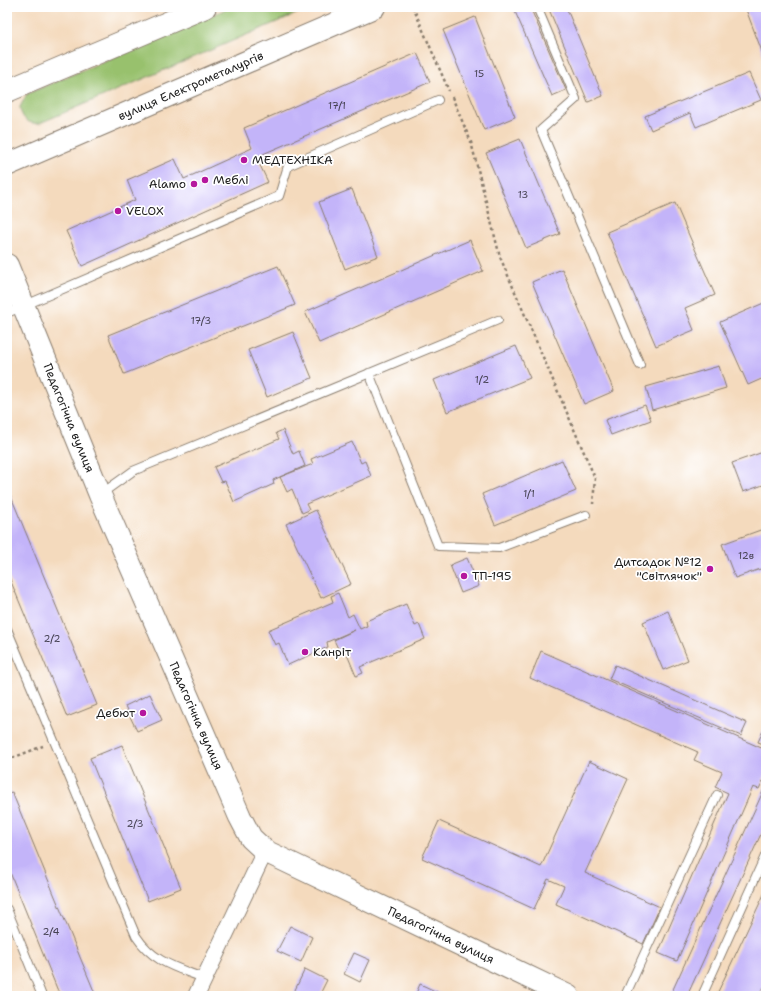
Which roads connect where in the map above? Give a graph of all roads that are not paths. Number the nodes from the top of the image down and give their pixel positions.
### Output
1 (205, 7) edge
2 (374, 7) edge
3 (537, 7) edge
4 (7, 91) edge
5 (438, 100) dead end
6 (7, 164) edge
7 (7, 265) edge
8 (15, 310) edge
9 (498, 320) dead end
10 (640, 365) dead end
11 (369, 373) junction
12 (100, 495) junction
13 (586, 515) road end
14 (7, 629) edge
15 (717, 795) dead end
16 (265, 851) junction
17 (766, 854) edge
18 (7, 909) edge
19 (203, 978) junction
20 (766, 992) edge
21 (42, 996) edge
22 (196, 996) edge
23 (568, 996) edge
24 (625, 996) edge
25 (702, 996) edge
26 (764, 996) edge

1 - 4 main road
2 - 6 main road, вулиця Електрометалургів
3 - 10 lane
5 - 8 lane
7 - 8 main road, Педагогічна вулиця
8 - 12 main road, Педагогічна вулиця
9 - 11 lane
11 - 12 lane
11 - 13 lane
12 - 16 main road, Педагогічна вулиця
14 - 19 lane
15 - 24 lane
16 - 19 street
16 - 23 main road, Педагогічна вулиця
17 - 25 lane
18 - 21 lane
19 - 22 street
20 - 26 lane

